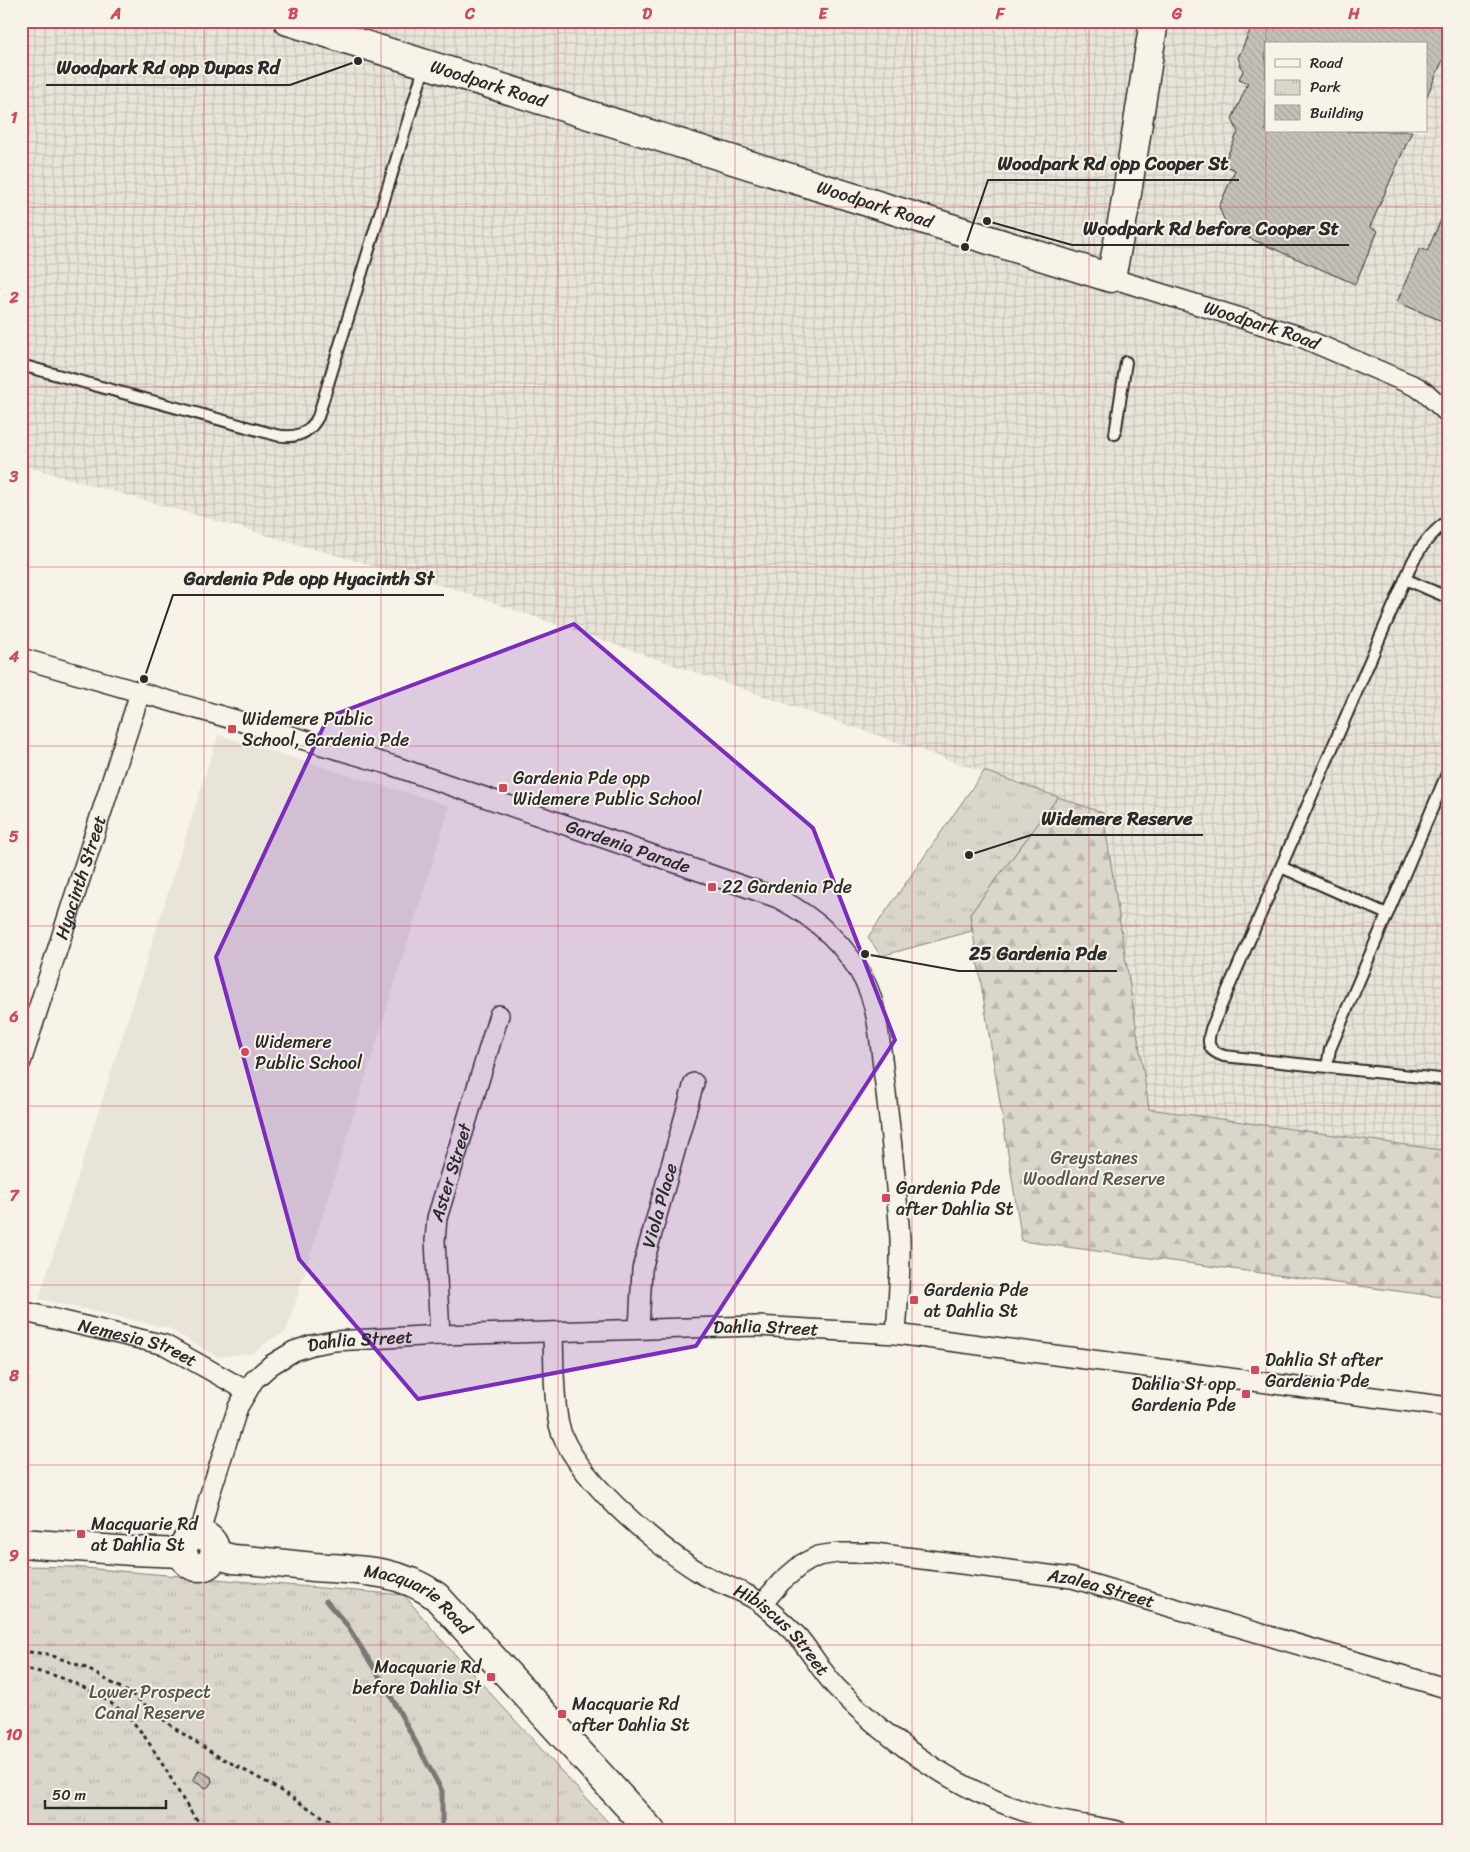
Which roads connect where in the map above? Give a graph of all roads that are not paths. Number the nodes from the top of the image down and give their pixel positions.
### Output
1 (288, 21) edge
2 (1154, 21) edge
3 (425, 64) junction
4 (1111, 278) junction
5 (1126, 362) dead end
6 (21, 365) edge
7 (1449, 414) edge
8 (1114, 434) dead end
9 (1449, 520) edge
10 (1405, 579) junction
11 (1449, 598) edge
12 (21, 658) edge
13 (140, 692) junction
14 (1449, 769) edge
15 (1281, 867) junction
16 (1387, 914) junction
17 (499, 1015) dead end
18 (21, 1062) edge
19 (1327, 1067) junction
20 (1449, 1080) edge
21 (694, 1083) dead end
22 (21, 1311) edge
23 (639, 1329) junction
24 (553, 1332) junction
25 (896, 1334) junction
26 (440, 1335) junction
27 (246, 1392) junction
28 (1449, 1407) edge
29 (21, 1542) edge
30 (199, 1547) junction
31 (762, 1604) junction
32 (1449, 1689) edge
33 (652, 1831) edge
34 (1118, 1831) edge

1 - 3 street, Woodpark Road
2 - 4 street
3 - 4 street, Woodpark Road
3 - 6 lane
4 - 7 street, Woodpark Road
5 - 8 lane
9 - 10 lane
10 - 11 lane
10 - 15 lane
12 - 13 street, Gardenia Parade
13 - 18 street, Hyacinth Street
13 - 25 street, Gardenia Parade
14 - 16 lane
15 - 16 lane
15 - 19 lane
16 - 19 lane
17 - 26 street, Aster Street
19 - 20 lane
21 - 23 street, Viola Place
22 - 27 street, Nemesia Street
23 - 24 street, Dahlia Street
23 - 25 street, Dahlia Street
24 - 26 street, Dahlia Street
24 - 31 street, Hibiscus Street
25 - 28 street, Dahlia Street
26 - 27 street, Dahlia Street
27 - 30 street, Dahlia Street
29 - 30 street, Macquarie Road
30 - 33 street, Macquarie Road
31 - 32 street, Azalea Street
31 - 34 street, Hibiscus Street

